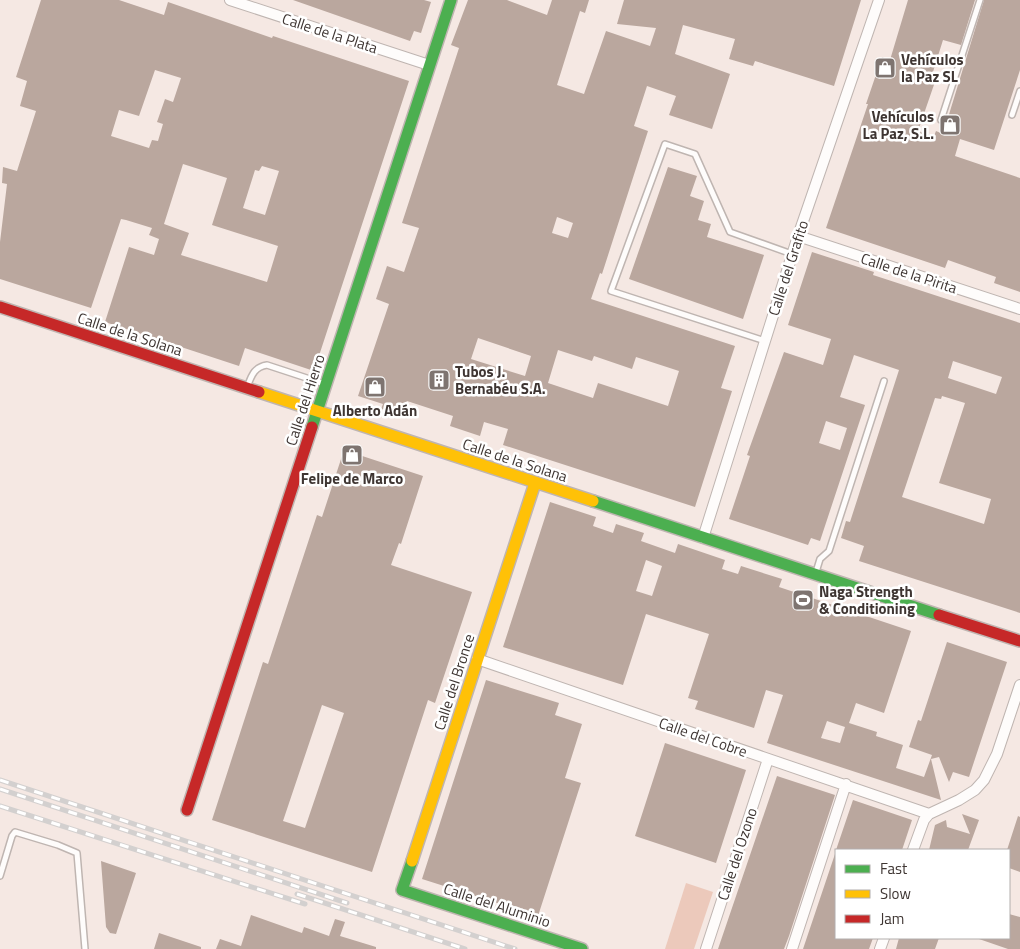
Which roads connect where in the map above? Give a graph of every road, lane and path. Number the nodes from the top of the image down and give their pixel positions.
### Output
1 (230, 0) edge
2 (451, 0) edge
3 (878, 0) edge
4 (980, 0) edge
5 (429, 65) junction
6 (1020, 91) edge
7 (1012, 115) dead end
8 (941, 120) dead end
9 (798, 236) junction
10 (792, 254) junction
11 (0, 307) edge
12 (1020, 309) edge
13 (765, 341) junction
14 (884, 381) dead end
15 (326, 384) junction
16 (247, 389) junction
17 (317, 412) junction
18 (535, 483) junction
19 (703, 538) junction
20 (815, 574) junction
21 (1020, 641) edge
22 (477, 659) junction
23 (1019, 690) edge
24 (768, 759) junction
25 (846, 784) junction
26 (186, 810) dead end
27 (929, 814) junction
28 (913, 849) edge
29 (0, 876) edge
30 (402, 890) joint
31 (85, 949) edge
32 (582, 949) edge
33 (706, 949) edge
34 (792, 949) edge

1 - 5 street, Calle de la Plata
2 - 5 street, Calle del Hierro
3 - 9 street, Calle del Grafito
4 - 8 lane
5 - 15 street, Calle del Hierro
6 - 7 lane
9 - 10 street, Calle del Grafito
9 - 12 street, Calle de la Pirita
10 - 13 street, Calle del Grafito
10 - 13 lane
11 - 16 street, Calle de la Solana
13 - 19 street, Calle del Grafito
14 - 20 lane
15 - 16 lane
15 - 17 street, Calle del Hierro
16 - 17 street, Calle de la Solana
17 - 18 street, Calle de la Solana
17 - 26 street, Calle del Hierro
18 - 19 street, Calle de la Solana
18 - 22 street, Calle del Bronce
19 - 20 street, Calle de la Solana
20 - 21 street, Calle de la Solana
22 - 24 street, Calle del Cobre
22 - 30 street, Calle del Bronce
23 - 27 street
24 - 25 street, Calle del Cobre
24 - 33 street, Calle del Ozono
25 - 27 street, Calle del Cobre
25 - 34 street
27 - 28 street
29 - 31 lane
30 - 32 street, Calle del Aluminio

